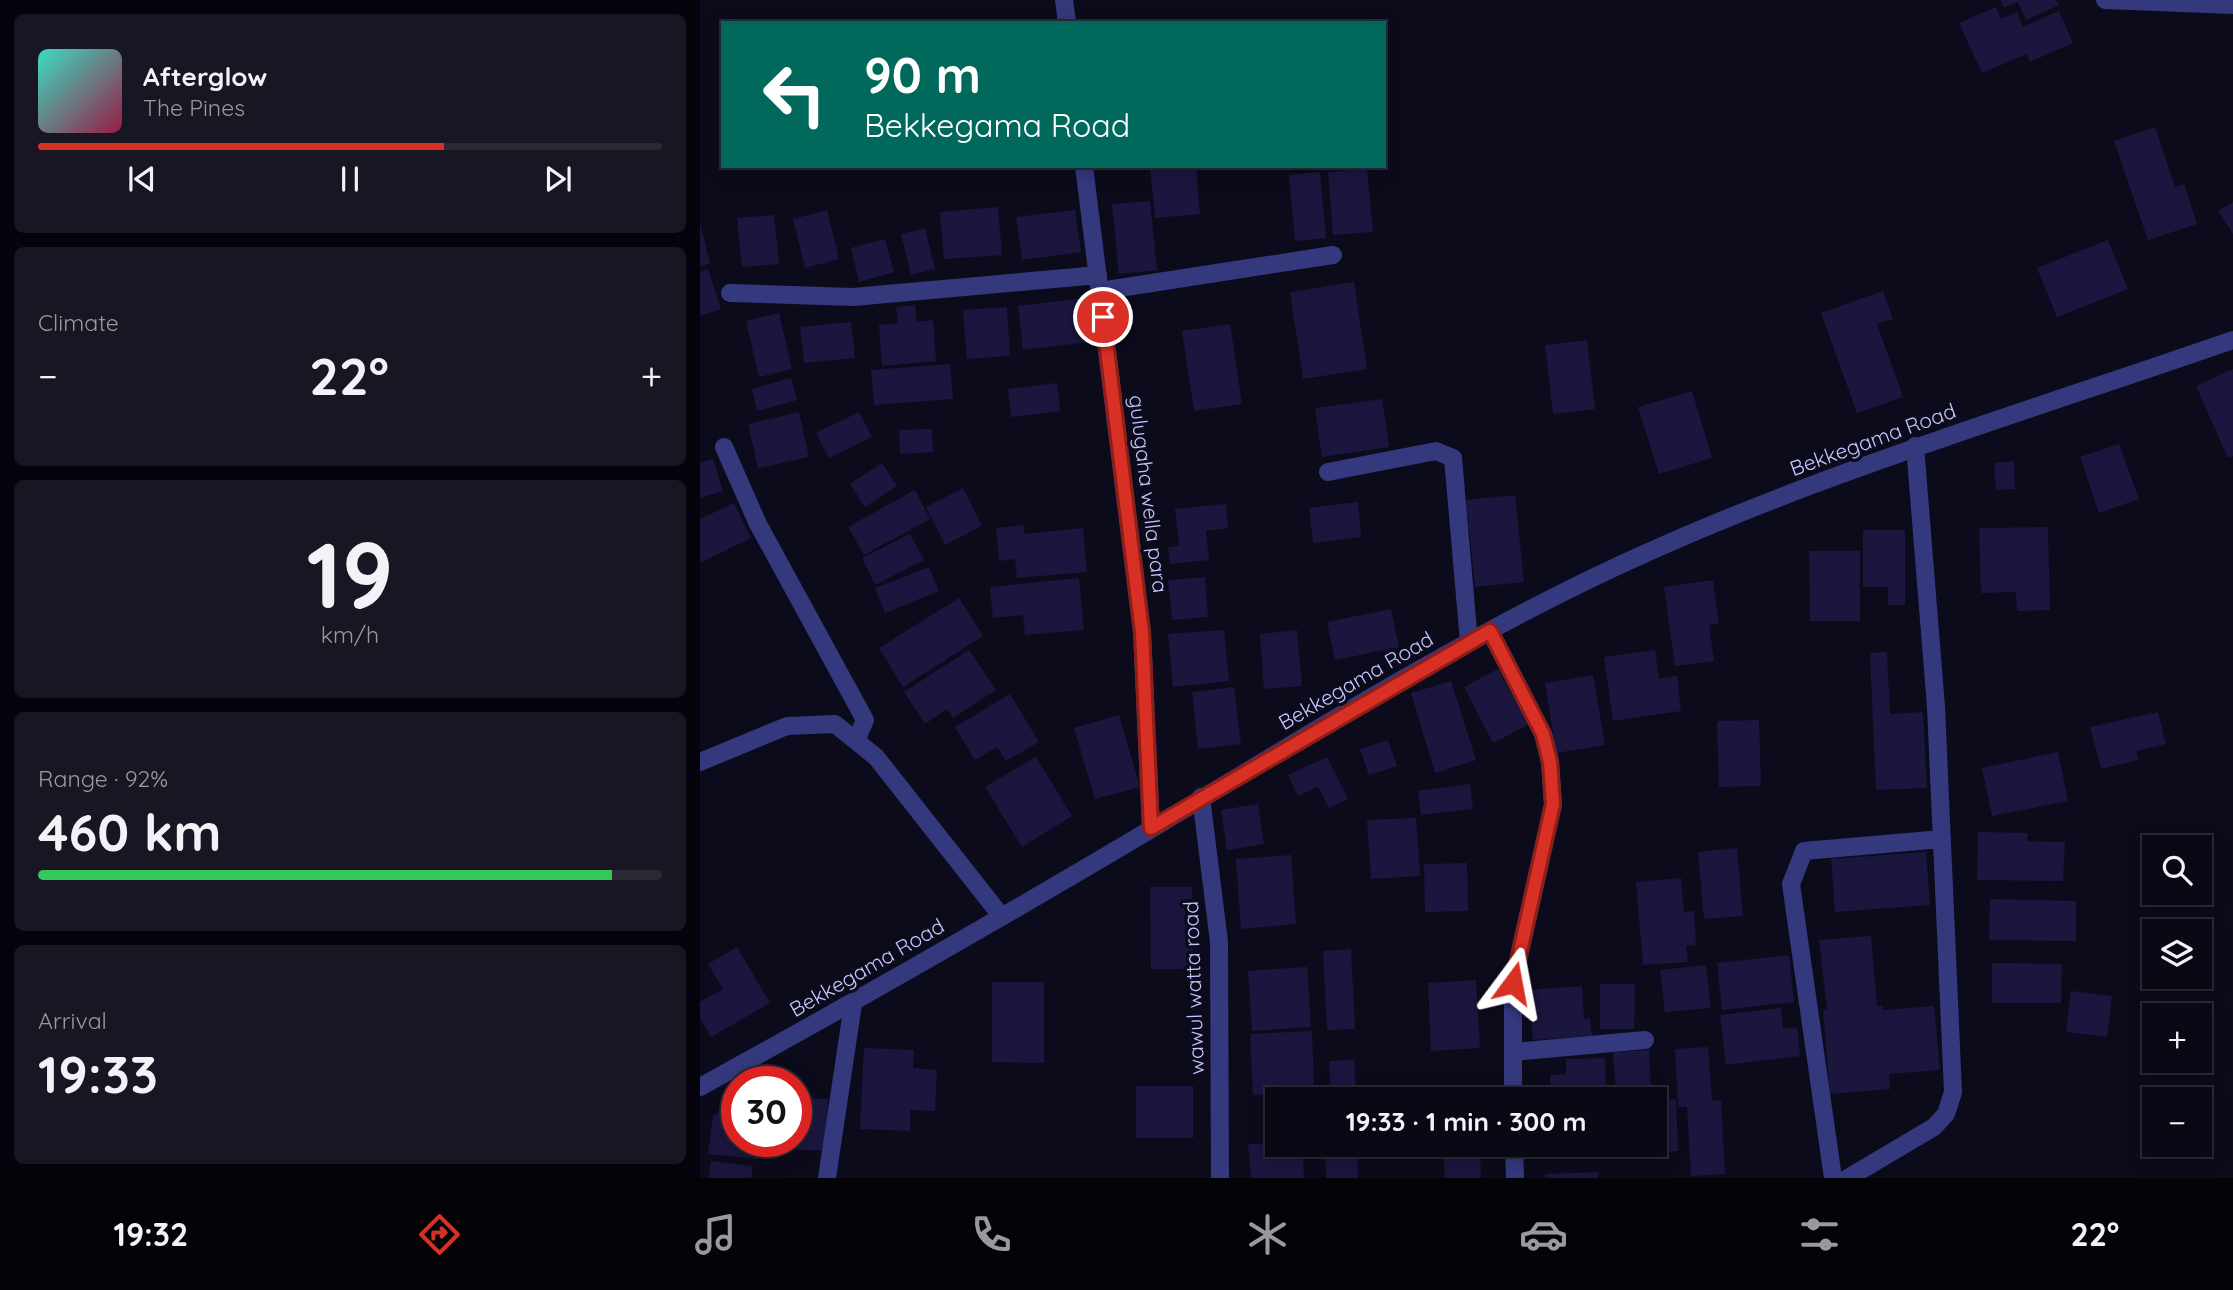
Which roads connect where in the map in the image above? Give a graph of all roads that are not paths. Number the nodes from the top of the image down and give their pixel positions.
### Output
1 (1064, 0) edge
2 (2105, 0) edge
3 (2233, 5) edge
4 (1067, 21) edge
5 (1084, 168) edge
6 (1333, 255) dead end
7 (1099, 283) junction
8 (730, 293) dead end
9 (2233, 340) edge
10 (1915, 446) junction
11 (724, 447) dead end
12 (1328, 472) dead end
13 (1490, 631) junction
14 (1469, 642) junction
15 (856, 741) junction
16 (700, 762) edge
17 (1201, 797) junction
18 (1151, 828) junction
19 (1942, 839) junction
20 (1002, 917) junction
21 (853, 1004) junction
22 (1645, 1040) dead end
23 (1513, 1052) junction
24 (701, 1087) edge
25 (1514, 1087) edge
26 (700, 1105) edge
27 (1514, 1157) edge
28 (827, 1178) edge
29 (1220, 1178) edge
30 (1515, 1178) edge
31 (1833, 1178) edge
32 (1848, 1178) edge

1 - 4 street
2 - 3 street
5 - 7 street, gulugaha wella para
6 - 7 street
7 - 8 street
7 - 18 street, gulugaha wella para
9 - 10 street, Bekkegama Road
10 - 13 street, Bekkegama Road
10 - 19 street
11 - 15 street
12 - 14 street
13 - 14 street, Bekkegama Road
13 - 23 street
14 - 17 street, Bekkegama Road
15 - 16 street
15 - 20 street
17 - 18 street, Bekkegama Road
17 - 29 street, wawul watta road
18 - 20 street, Bekkegama Road
19 - 31 street
19 - 32 street
20 - 21 street, Bekkegama Road
21 - 24 street, Bekkegama Road
21 - 28 street
22 - 23 street
23 - 25 street
24 - 26 street
27 - 30 street

